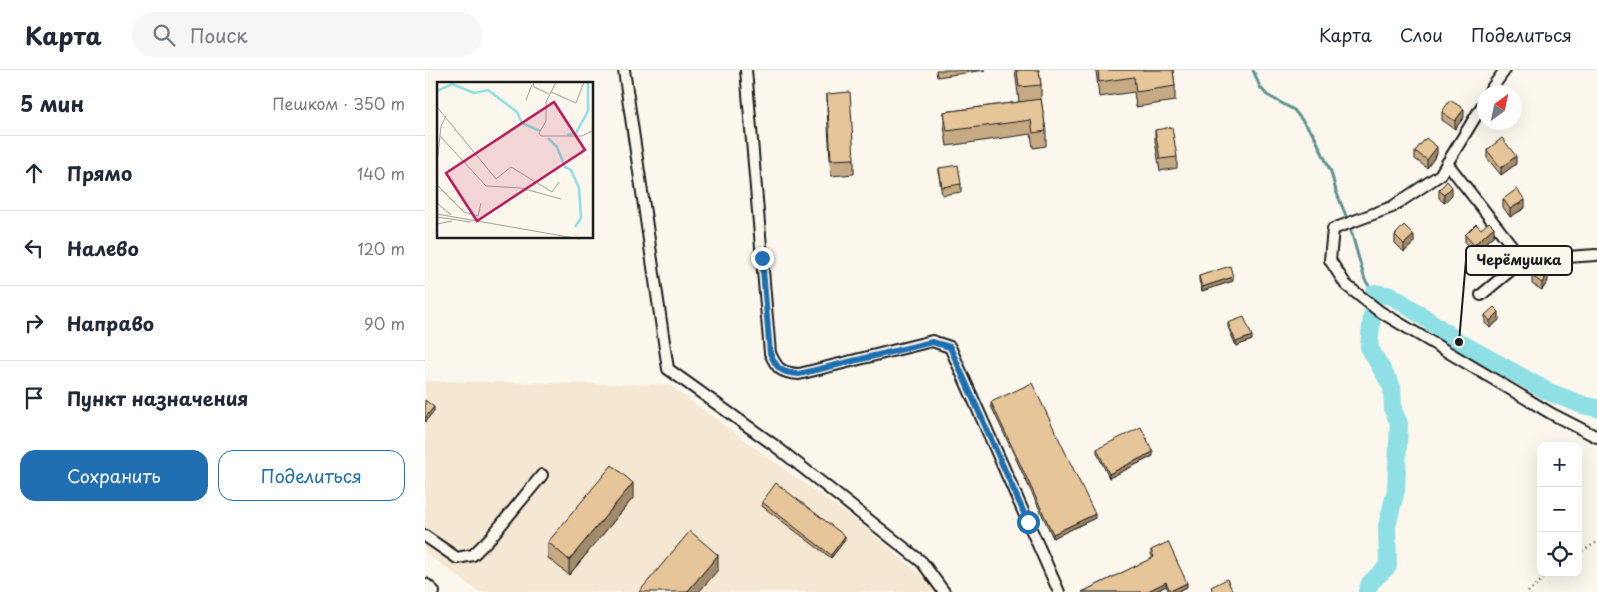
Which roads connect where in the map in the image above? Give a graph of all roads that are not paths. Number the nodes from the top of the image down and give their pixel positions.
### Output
1 (624, 70) edge
2 (746, 70) edge
3 (1505, 70) edge
4 (1494, 85) edge
5 (1477, 114) edge
6 (1447, 163) junction
7 (1596, 255) edge
8 (1523, 260) junction
9 (1481, 295) dead end
10 (1597, 437) edge
11 (542, 475) dead end
12 (425, 536) edge
13 (425, 586) edge
14 (432, 592) edge
15 (943, 592) edge
16 (1059, 592) edge

1 - 15 street
2 - 16 street
3 - 4 street
5 - 6 street
6 - 8 street
6 - 10 street
7 - 8 street
8 - 9 street
11 - 12 street
13 - 14 highway

